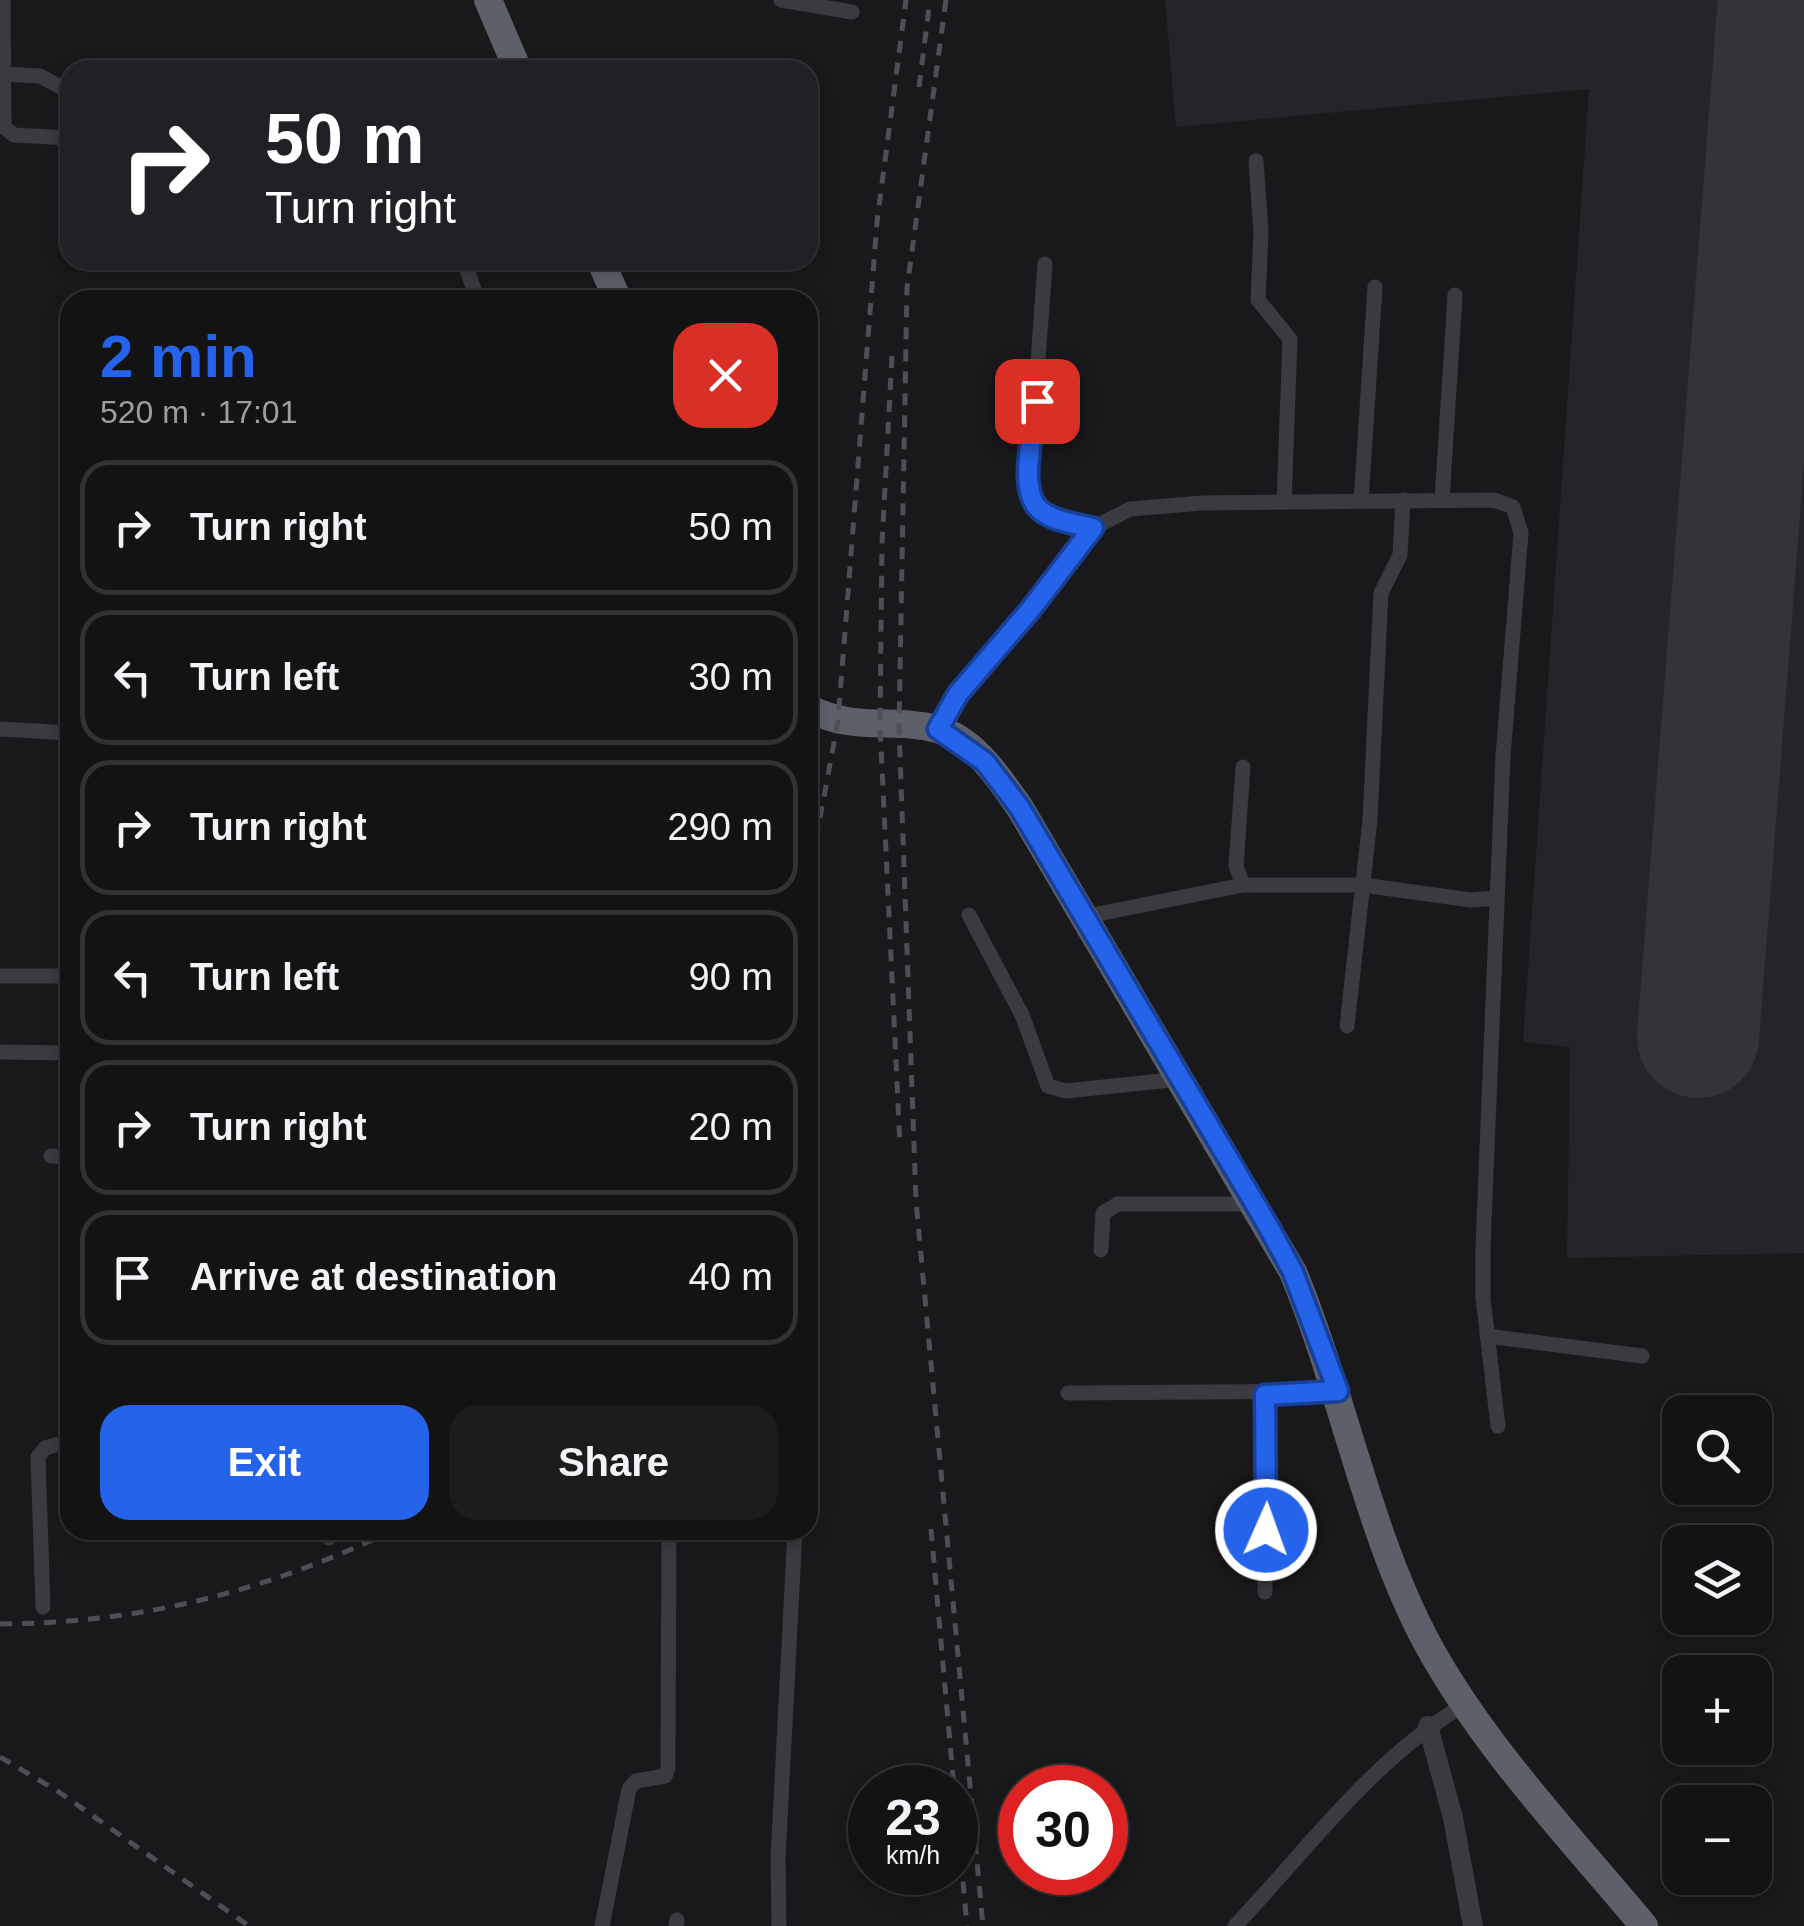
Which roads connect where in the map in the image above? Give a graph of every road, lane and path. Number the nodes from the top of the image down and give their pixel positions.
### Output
1 (3, 0) edge
2 (488, 0) edge
3 (781, 0) edge
4 (852, 12) dead end
5 (514, 60) edge
6 (2, 74) edge
7 (60, 87) edge
8 (60, 137) edge
9 (1256, 160) dead end
10 (1044, 264) dead end
11 (1375, 288) dead end
12 (1455, 294) dead end
13 (1361, 500) junction
14 (1404, 500) junction
15 (1442, 500) junction
16 (1284, 502) junction
17 (1093, 528) junction
18 (818, 712) edge
19 (0, 729) edge
20 (938, 729) junction
21 (60, 732) edge
22 (1243, 768) dead end
23 (1243, 885) junction
24 (1363, 885) junction
25 (1497, 898) junction
26 (969, 915) dead end
27 (1084, 916) junction
28 (0, 976) edge
29 (60, 976) edge
30 (1347, 1026) dead end
31 (0, 1052) edge
32 (60, 1053) edge
33 (1180, 1079) junction
34 (51, 1156) dead end
35 (60, 1156) edge
36 (1255, 1204) junction
37 (1100, 1250) dead end
38 (1487, 1336) junction
39 (1642, 1356) dead end
40 (1338, 1391) junction
41 (1068, 1393) dead end
42 (1265, 1395) junction
43 (1498, 1426) dead end
44 (60, 1444) edge
45 (669, 1540) edge
46 (794, 1540) edge
47 (1265, 1592) dead end
48 (42, 1607) dead end
49 (1464, 1705) junction
50 (1428, 1726) junction
51 (602, 1926) edge
52 (779, 1926) edge
53 (1235, 1926) edge
54 (1473, 1926) edge
55 (1644, 1926) edge

1 - 6 street
2 - 5 highway
3 - 4 street
6 - 7 street
6 - 8 street
9 - 16 street
10 - 17 street
11 - 13 street
12 - 15 street
13 - 14 street
13 - 16 street
14 - 15 street
14 - 24 street
15 - 25 street
16 - 17 street
17 - 20 street
18 - 20 highway
19 - 21 street
20 - 27 highway
22 - 23 street
23 - 24 street
23 - 27 street
24 - 25 street
24 - 30 street
25 - 38 street
26 - 33 street
27 - 33 highway
28 - 29 street
31 - 32 street
33 - 36 highway
34 - 35 street
36 - 37 street
36 - 40 highway
38 - 39 street
38 - 43 street
40 - 42 street
40 - 49 highway
41 - 42 street
42 - 47 street
44 - 48 street
45 - 51 street
46 - 52 street
49 - 50 street
49 - 55 highway
50 - 53 street
50 - 54 street

